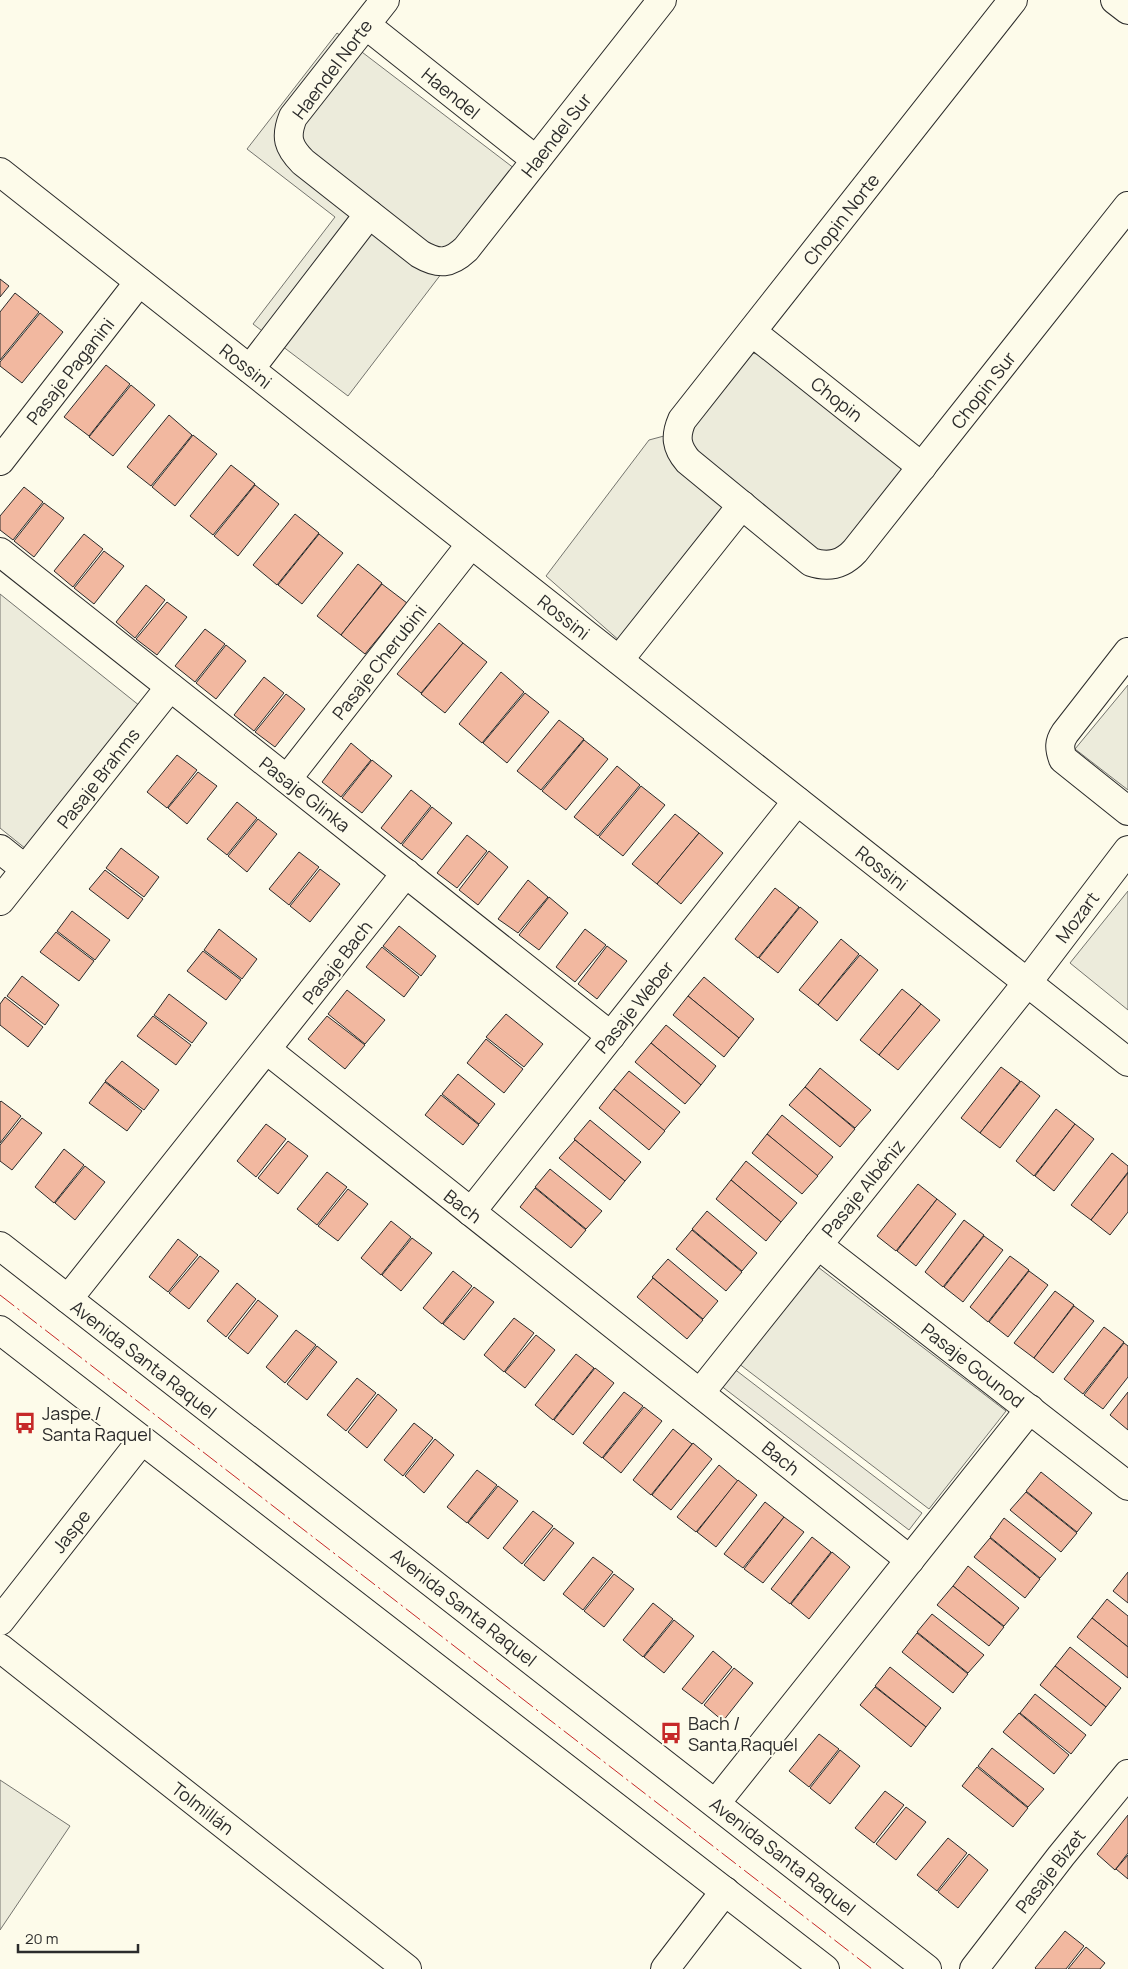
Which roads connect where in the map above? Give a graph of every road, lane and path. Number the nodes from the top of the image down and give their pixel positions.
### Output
1 (385, 0) edge
2 (662, 0) edge
3 (1013, 0) edge
4 (1115, 0) edge
5 (1128, 10) edge
6 (366, 25) junction
7 (536, 160) junction
8 (0, 172) edge
9 (1128, 206) edge
10 (369, 214) junction
11 (139, 282) junction
12 (752, 332) junction
13 (250, 369) junction
14 (0, 461) edge
15 (922, 467) junction
16 (742, 505) junction
17 (471, 544) junction
18 (0, 552) edge
19 (1128, 652) edge
20 (619, 660) junction
21 (170, 686) junction
22 (287, 779) junction
23 (797, 801) junction
24 (1128, 811) edge
25 (0, 850) edge
26 (1128, 850) edge
27 (25, 869) junction
28 (406, 874) junction
29 (0, 901) edge
30 (1027, 983) junction
31 (611, 1036) junction
32 (267, 1050) junction
33 (1128, 1062) edge
34 (471, 1212) junction
35 (818, 1245) junction
36 (0, 1246) edge
37 (68, 1299) junction
38 (0, 1330) edge
39 (700, 1393) junction
40 (1030, 1409) junction
41 (142, 1440) junction
42 (1128, 1486) edge
43 (910, 1560) junction
44 (0, 1622) edge
45 (0, 1648) edge
46 (1128, 1774) edge
47 (716, 1804) junction
48 (725, 1892) junction
49 (407, 1969) edge
50 (665, 1969) edge
51 (825, 1969) edge
52 (928, 1969) edge
53 (974, 1969) edge

1 - 6 street, Haendel Norte
2 - 7 street, Haendel Sur
3 - 12 street, Chopin Norte
4 - 5 street
6 - 7 street, Haendel
6 - 10 street, Haendel Norte
7 - 10 street, Haendel Sur
8 - 11 street, Rossini
9 - 15 street, Chopin Sur
10 - 13 street
11 - 13 street, Rossini
11 - 14 street, Pasaje Paganini
12 - 15 street, Chopin
12 - 16 street, Chopin Norte
13 - 17 street, Rossini
15 - 16 street, Chopin Sur
16 - 20 street
17 - 20 street, Rossini
17 - 22 street, Pasaje Cherubini
18 - 21 street, Pasaje Glinka
19 - 24 street
20 - 23 street, Rossini
21 - 22 street, Pasaje Glinka
21 - 27 street, Pasaje Brahms
22 - 28 street, Pasaje Glinka
23 - 30 street, Rossini
23 - 31 street, Pasaje Weber
25 - 27 street
26 - 30 street, Mozart
27 - 29 street, Pasaje Brahms
28 - 31 street, Pasaje Glinka
28 - 32 street, Pasaje Bach
30 - 33 street, Rossini
30 - 35 street, Pasaje Albéniz
31 - 34 street, Pasaje Weber
32 - 34 street, Bach
32 - 37 street
34 - 39 street, Bach
35 - 39 street, Pasaje Albéniz
35 - 40 street, Pasaje Gounod
36 - 37 street, Avenida Santa Raquel
37 - 47 street, Avenida Santa Raquel
38 - 41 street
39 - 43 street, Bach
40 - 42 street, Pasaje Gounod
40 - 43 street
41 - 44 street, Jaspe
41 - 48 street
43 - 47 street
45 - 49 street, Tolmillán
46 - 53 street, Pasaje Bizet
47 - 52 street, Avenida Santa Raquel
48 - 50 street
48 - 51 street

